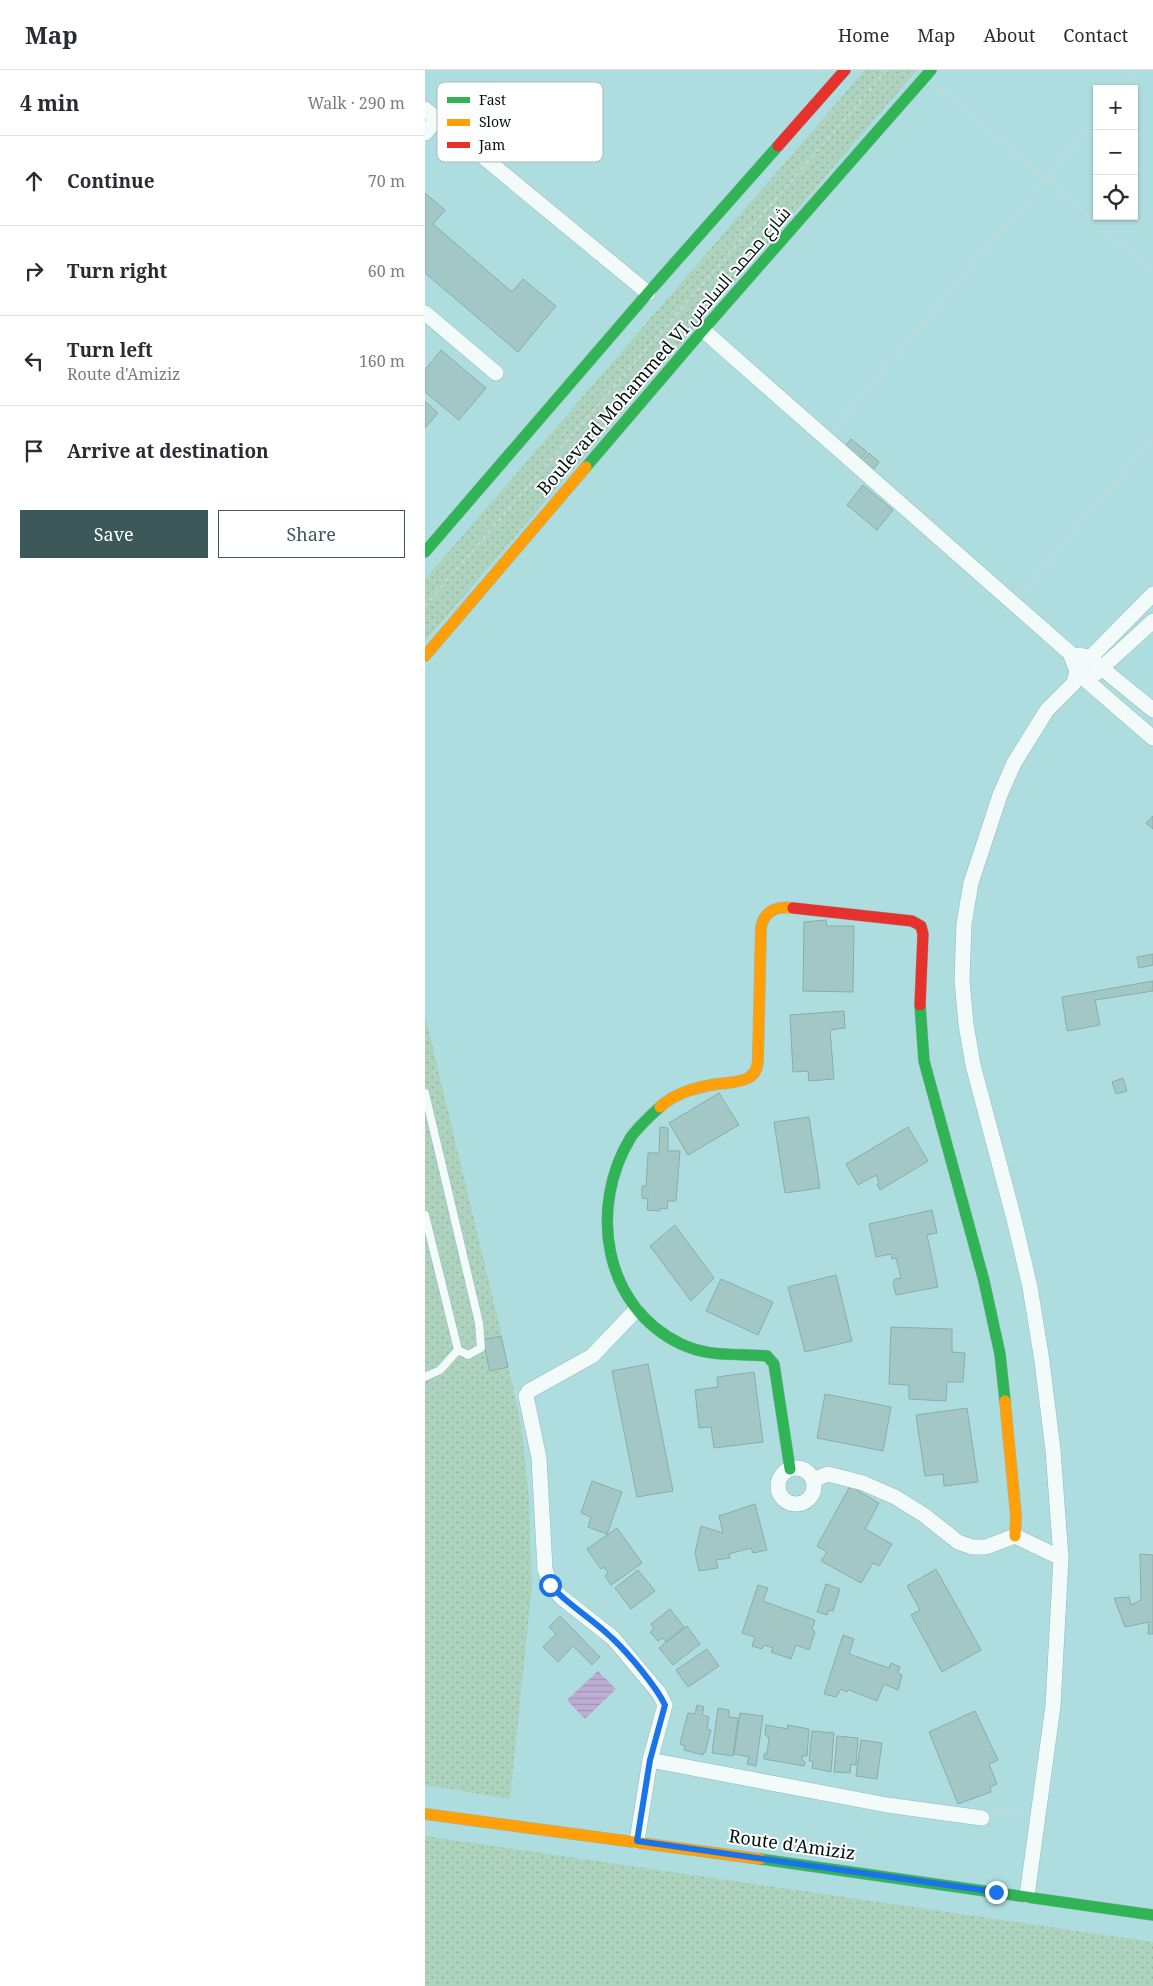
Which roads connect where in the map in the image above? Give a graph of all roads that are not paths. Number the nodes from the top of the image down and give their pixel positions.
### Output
1 (845, 70) edge
2 (928, 73) edge
3 (425, 109) edge
4 (437, 119) joint
5 (425, 133) edge
6 (489, 162) edge
7 (648, 293) junction
8 (425, 313) edge
9 (703, 330) junction
10 (496, 373) dead end
11 (425, 552) edge
12 (1152, 598) edge
13 (1153, 622) edge
14 (1070, 653) junction
15 (425, 656) edge
16 (1088, 657) junction
17 (1101, 669) junction
18 (1079, 678) junction
19 (1153, 710) edge
20 (1153, 738) edge
21 (425, 1093) edge
22 (425, 1216) edge
23 (636, 1310) junction
24 (458, 1350) junction
25 (425, 1377) edge
26 (790, 1469) junction
27 (813, 1480) junction
28 (1015, 1536) junction
29 (1061, 1558) junction
30 (650, 1760) junction
31 (425, 1814) edge
32 (982, 1818) road end
33 (637, 1841) junction
34 (1027, 1896) junction
35 (1153, 1916) edge

1 - 7 main road
2 - 9 main road, Boulevard Mohammed VI شارع محمد السادس
3 - 4 street
4 - 5 street
6 - 7 street
7 - 11 main road
8 - 10 street
9 - 14 street
9 - 15 main road, Boulevard Mohammed VI شارع محمد السادس
12 - 16 street
13 - 17 street
14 - 16 street
14 - 18 street
16 - 17 street
16 - 18 street
17 - 18 street
17 - 19 street
18 - 20 street
18 - 29 street
21 - 24 lane
22 - 24 lane
23 - 26 main road
23 - 28 main road
23 - 30 street
24 - 25 lane
26 - 27 street
26 - 27 street
27 - 28 street
28 - 29 street
29 - 34 street
30 - 32 street
30 - 33 street
31 - 33 main road, Route d'Amiziz
33 - 34 main road, Route d'Amiziz
34 - 35 main road, Route d'Amiziz

